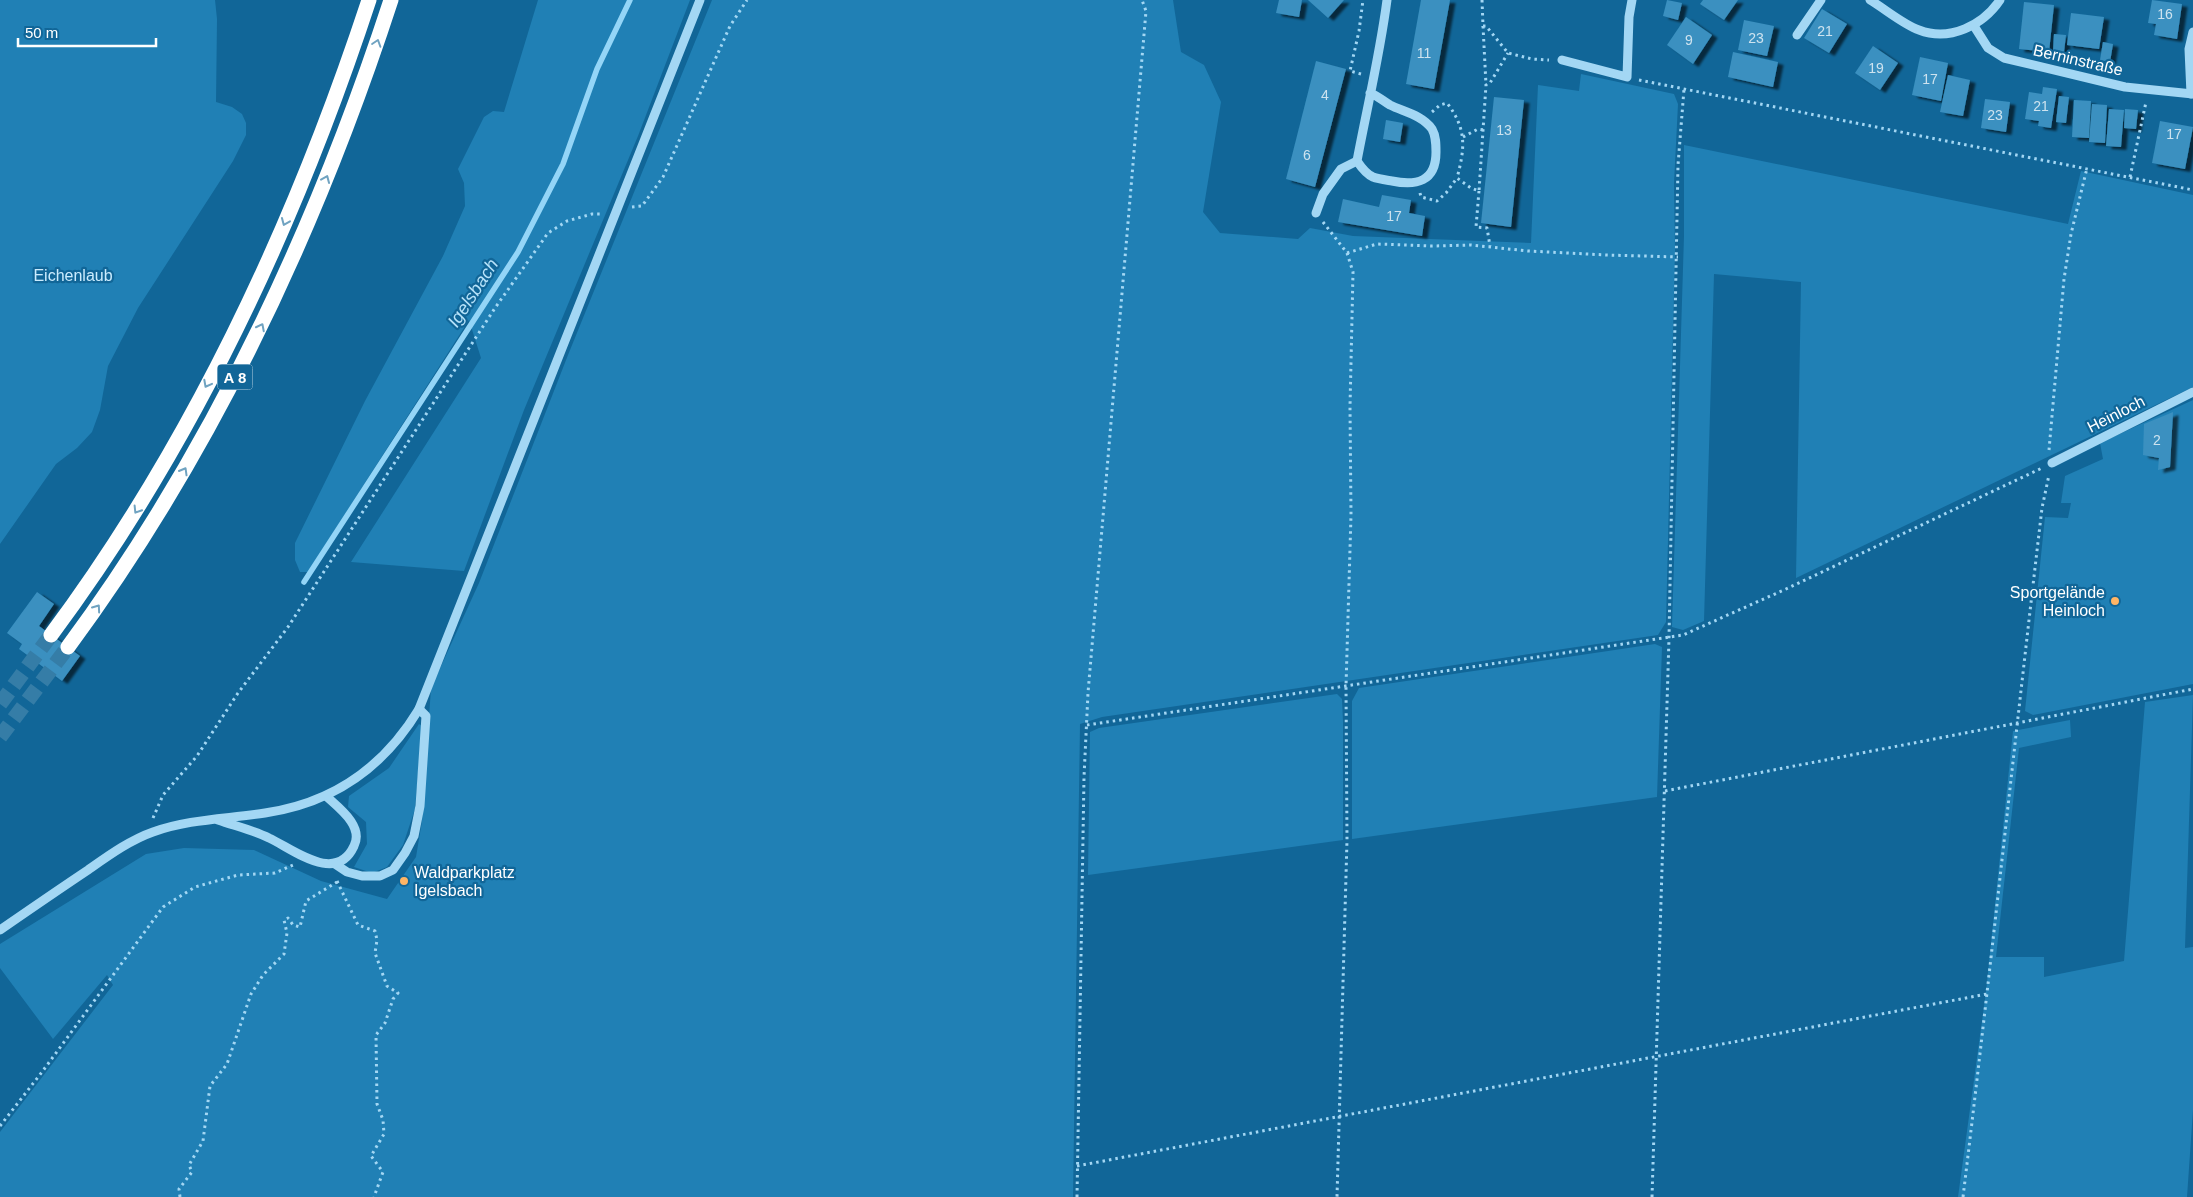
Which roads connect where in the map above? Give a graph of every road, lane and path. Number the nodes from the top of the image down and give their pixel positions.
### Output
1 (369, 0) edge
2 (391, 0) edge
3 (700, 0) edge
4 (747, 0) edge
5 (1142, 0) edge
6 (1363, 0) edge
7 (1386, 0) edge
8 (1482, 0) edge
9 (1632, 0) edge
10 (1821, 0) edge
11 (1870, 0) edge
12 (2000, 0) edge
13 (1484, 26) junction
14 (1974, 26) junction
15 (2193, 32) edge
16 (1797, 35) dead end
17 (1508, 53) junction
18 (1562, 60) joint
19 (1374, 77) junction
20 (1626, 78) junction
21 (1486, 85) junction
22 (1684, 89) junction
23 (2150, 90) junction
24 (1370, 93) junction
25 (2192, 94) edge
26 (1422, 121) junction
27 (1484, 130) junction
28 (1463, 137) junction
29 (1357, 161) junction
30 (2087, 168) junction
31 (2130, 177) junction
32 (1458, 178) junction
33 (1417, 183) junction
34 (2193, 190) edge
35 (1478, 191) junction
36 (618, 209) junction
37 (1316, 213) joint
38 (1490, 246) junction
39 (1347, 253) junction
40 (1678, 256) junction
41 (2193, 392) edge
42 (2052, 463) junction
43 (52, 635) tunnel mouth
44 (1669, 638) junction
45 (68, 647) tunnel mouth
46 (1346, 686) junction
47 (2193, 689) edge
48 (419, 709) junction
49 (2016, 724) junction
50 (1087, 726) junction
51 (1665, 791) junction
52 (326, 796) junction
53 (216, 819) junction
54 (151, 832) junction
55 (303, 857) junction
56 (335, 864) junction
57 (337, 882) junction
58 (0, 930) edge
59 (1988, 994) junction
60 (1656, 1056) junction
61 (1338, 1116) junction
62 (0, 1126) edge
63 (1077, 1166) junction
64 (180, 1197) edge
65 (374, 1197) edge
66 (1076, 1197) edge
67 (1337, 1197) edge
68 (1652, 1197) edge
69 (1963, 1197) edge

1 -> 43 highway, A 8
45 -> 2 highway, A 8
3 - 36 street
4 - 36 path
5 - 50 path
6 - 19 path
7 - 19 street
8 - 13 path
9 - 20 street
10 - 16 street
11 - 14 street
12 - 14 street
13 - 17 path
13 - 21 path
14 - 23 street, Berninstraße
15 - 25 street, Berninstraße
17 - 18 path
17 - 21 path
18 - 20 street
19 - 24 street
20 - 22 path
21 - 27 path
22 - 30 path
22 - 40 path
23 - 25 street, Berninstraße
23 - 31 path
24 - 26 street
24 - 29 street
26 - 28 path
26 - 33 street
27 - 28 path
27 - 35 path
28 - 32 path
29 - 33 street
29 - 37 street
30 - 31 path
30 - 42 path
31 - 34 path
32 - 33 path
32 - 35 path
35 - 38 path
36 - 48 street
36 - 54 path
37 - 39 path
38 - 39 path
38 - 40 path
39 - 46 path
40 - 44 path
41 - 42 street, Heinloch
42 - 44 path
42 - 49 path
44 - 46 path
44 - 51 path
46 - 50 path
46 - 61 path
47 - 49 path
48 - 52 street
48 - 56 street
49 - 51 path
49 - 59 path
50 - 63 path
51 - 60 path
52 - 53 street
52 - 56 street
53 - 54 street
53 - 55 street
54 - 58 street
55 - 56 street
55 - 62 path
56 - 57 path
57 - 64 path
57 - 65 path
59 - 60 path
59 - 69 path
60 - 61 path
60 - 68 path
61 - 63 path
61 - 67 path
63 - 66 path

